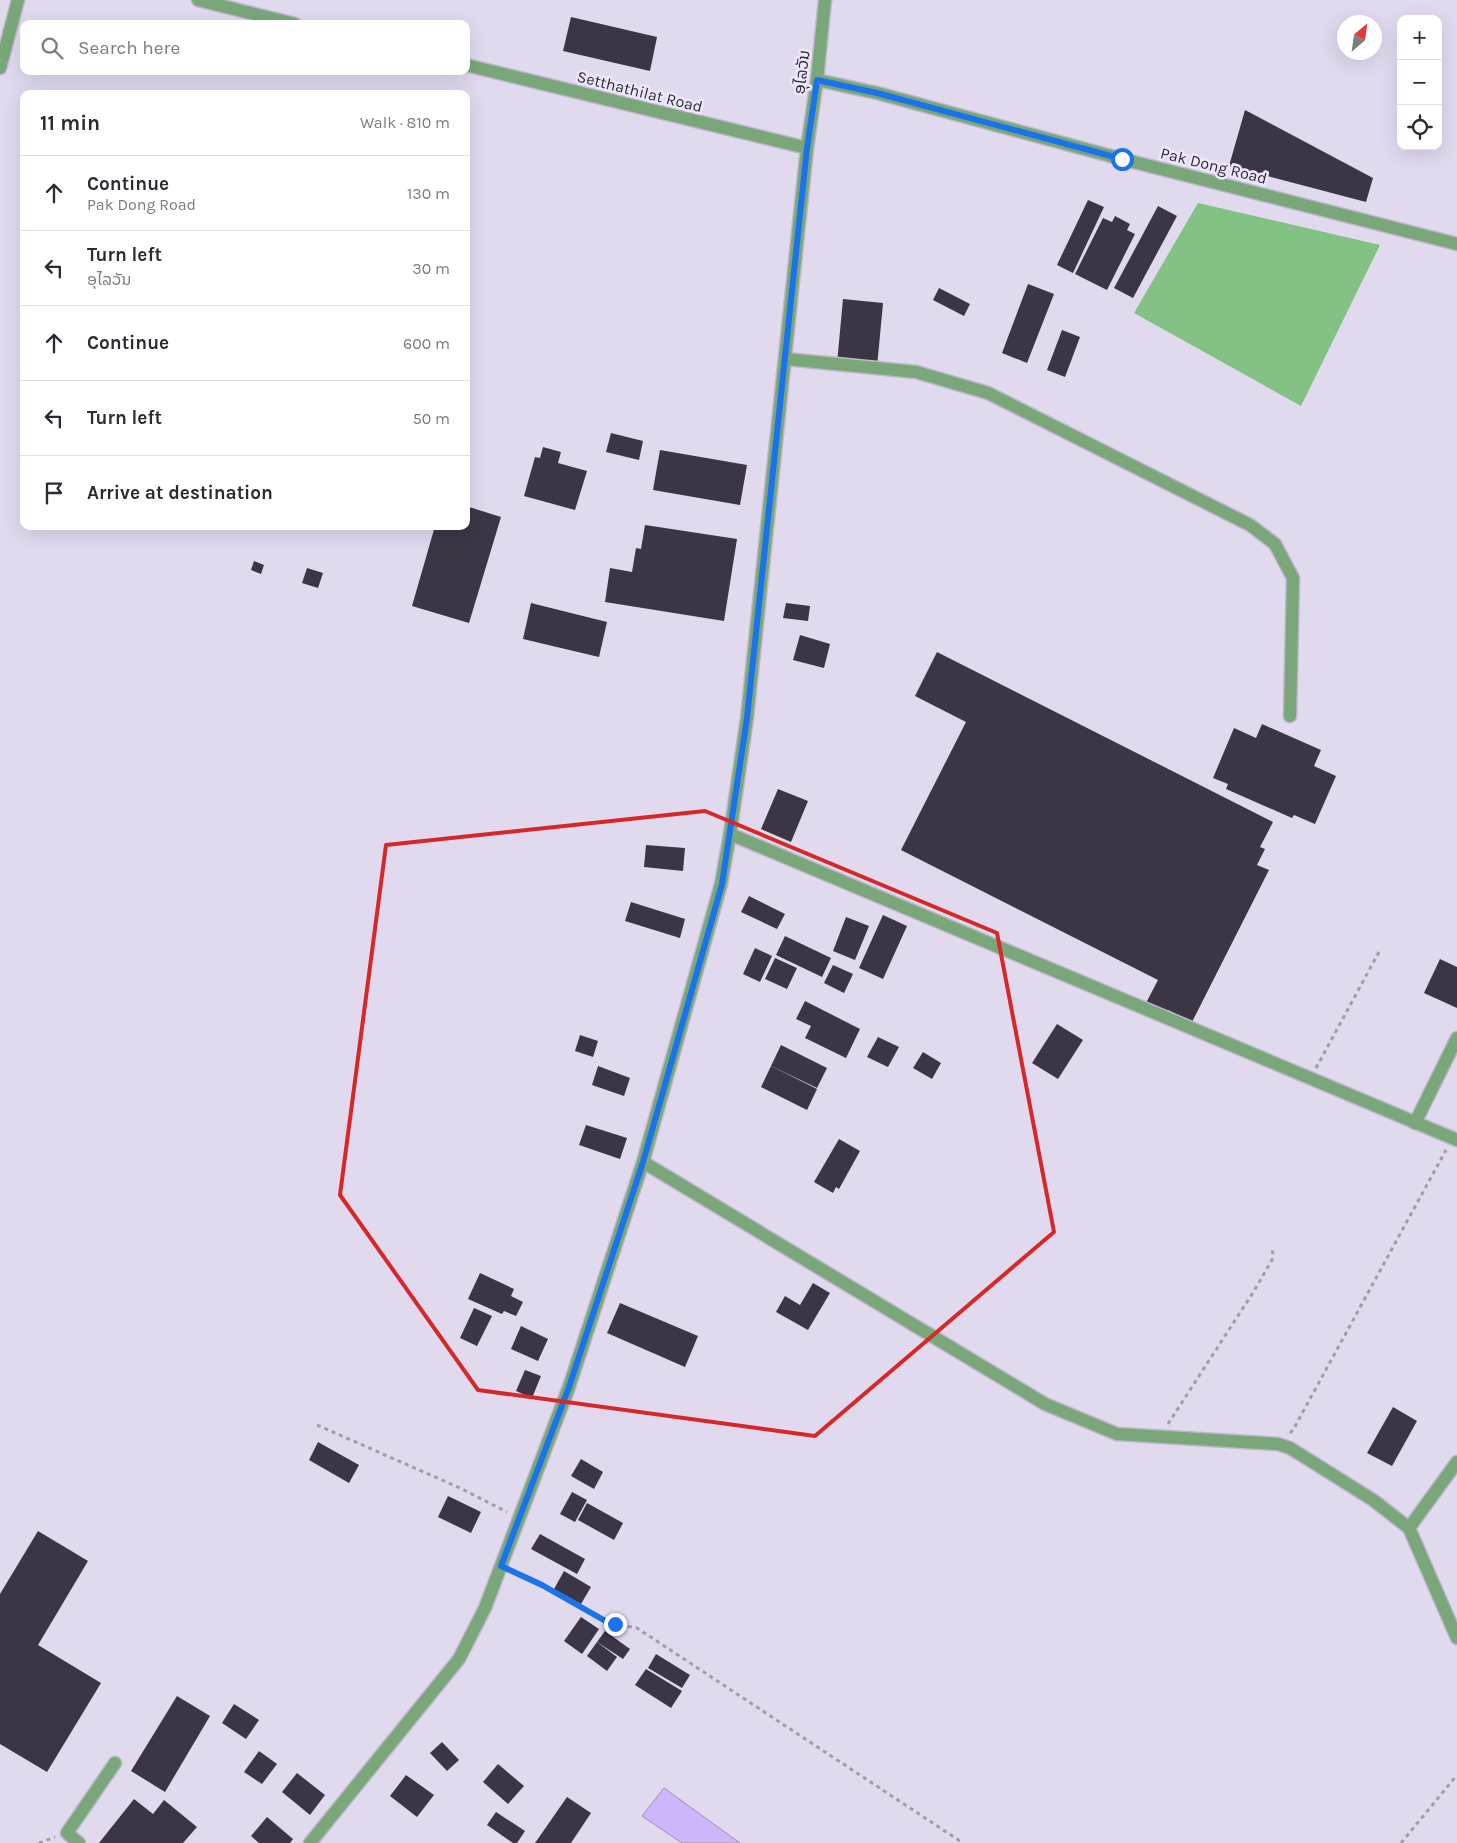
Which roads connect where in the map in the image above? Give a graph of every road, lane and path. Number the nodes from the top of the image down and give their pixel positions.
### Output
1 (18, 0) edge
2 (198, 0) edge
3 (825, 0) edge
4 (280, 20) edge
5 (470, 66) edge
6 (0, 68) edge
7 (817, 80) junction
8 (807, 148) junction
9 (1457, 244) edge
10 (786, 360) junction
11 (1290, 716) dead end
12 (730, 834) junction
13 (1379, 952) dead end
14 (1457, 1038) edge
15 (1310, 1079) junction
16 (1415, 1124) junction
17 (1455, 1139) edge
18 (643, 1162) junction
19 (1273, 1248) dead end
20 (316, 1425) dead end
21 (1160, 1436) junction
22 (1278, 1444) junction
23 (1457, 1462) edge
24 (519, 1518) junction
25 (1409, 1528) junction
26 (501, 1566) junction
27 (1457, 1638) edge
28 (115, 1763) dead end
29 (1457, 1774) edge
30 (79, 1843) edge
31 (310, 1843) edge
32 (963, 1843) edge
33 (1401, 1843) edge

1 - 6 street
2 - 4 street
3 - 7 street, ອຸໄລວັນ
5 - 8 street, Setthathilat Road
7 - 8 street, ອຸໄລວັນ
7 - 9 street, Pak Dong Road
8 - 10 street, ອຸໄລວັນ
10 - 11 street
10 - 12 street, ອຸໄລວັນ
12 - 15 street
12 - 18 street, ອຸໄລວັນ
13 - 15 path
14 - 16 street
15 - 16 street
16 - 17 street
17 - 22 path
18 - 21 street
18 - 24 street, ອຸໄລວັນ
19 - 21 path
20 - 24 path
21 - 22 street
22 - 25 street
23 - 25 street
24 - 26 street, ອຸໄລວັນ
25 - 27 street
26 - 31 street, ອຸໄລວັນ
26 - 32 path
28 - 30 street
29 - 33 path

